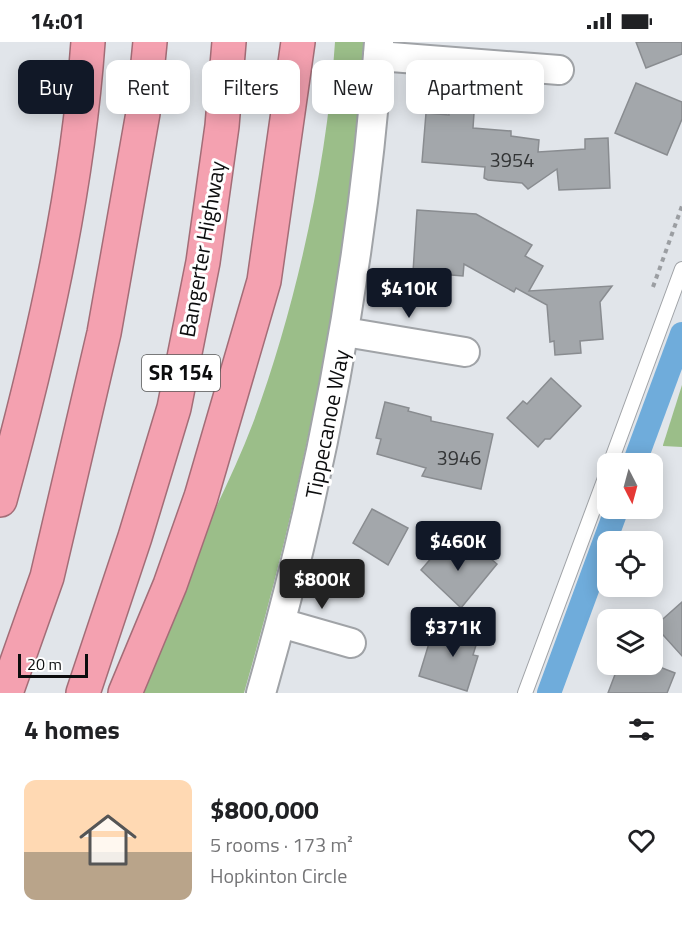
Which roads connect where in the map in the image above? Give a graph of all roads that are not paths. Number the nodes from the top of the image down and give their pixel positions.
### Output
1 (88, 42) edge
2 (150, 42) edge
3 (229, 42) edge
4 (298, 42) edge
5 (379, 49) edge
6 (559, 70) dead end
7 (682, 269) edge
8 (345, 332) junction
9 (465, 352) dead end
10 (614, 453) edge
11 (0, 500) edge
12 (597, 500) edge
13 (281, 623) junction
14 (351, 643) dead end
15 (6, 693) edge
16 (83, 693) edge
17 (125, 693) edge
18 (261, 693) edge
19 (525, 693) edge

1 - 11 highway
2 - 15 highway
3 - 16 highway, Bangerter Highway / SR 154
4 - 17 highway
5 - 6 street
5 - 8 street, Tippecanoe Way
7 - 10 lane
8 - 9 street
8 - 13 street, Tippecanoe Way
12 - 19 lane
13 - 14 street
13 - 18 street, Tippecanoe Way

